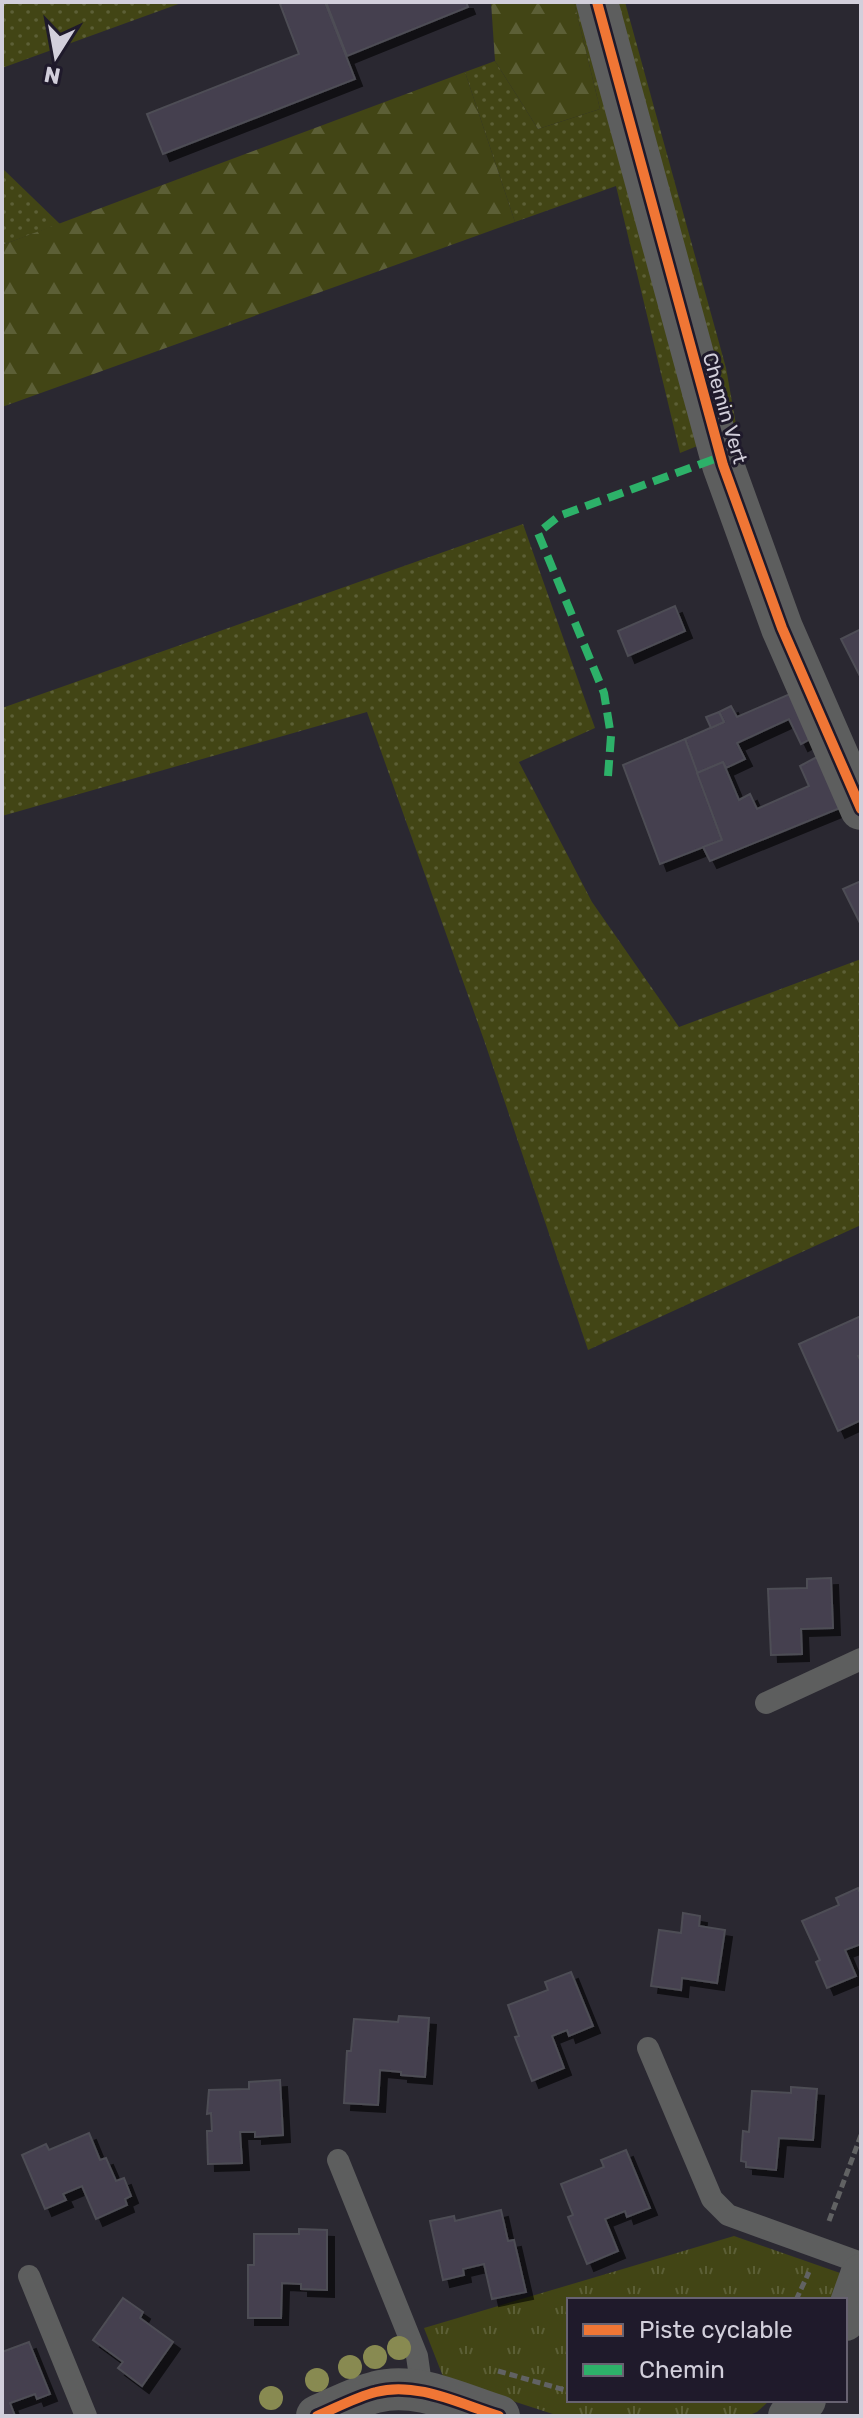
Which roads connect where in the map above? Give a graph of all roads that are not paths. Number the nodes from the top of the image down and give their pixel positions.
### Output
1 (597, 2) edge
2 (861, 809) edge
3 (861, 1659) edge
4 (766, 1703) dead end
5 (648, 2048) dead end
6 (338, 2160) dead end
7 (861, 2263) edge
8 (861, 2275) edge
9 (29, 2276) dead end
10 (847, 2314) edge
11 (422, 2391) junction
12 (86, 2416) edge
13 (317, 2416) edge
14 (499, 2416) edge

1 - 2 street, Chemin Vert
3 - 4 lane
5 - 7 lane
6 - 11 lane
8 - 10 street
9 - 12 lane
11 - 13 street
11 - 14 street

